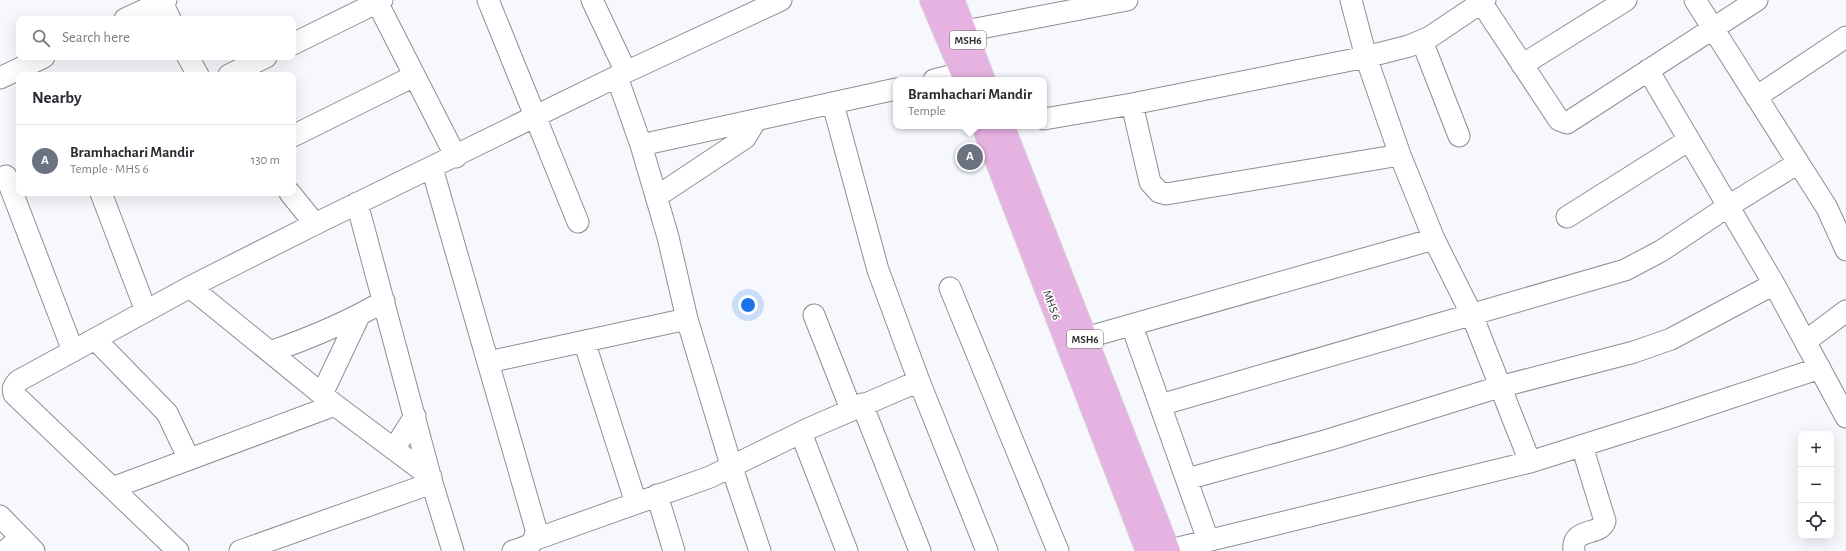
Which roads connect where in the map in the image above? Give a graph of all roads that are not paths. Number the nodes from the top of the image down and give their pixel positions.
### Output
1 (488, 0) edge
2 (592, 0) edge
3 (931, 0) edge
4 (953, 0) edge
5 (1127, 0) edge
6 (1351, 0) edge
7 (1626, 0) edge
8 (1695, 0) edge
9 (1757, 0) edge
10 (380, 1) edge
11 (1483, 1) edge
12 (771, 2) edge
13 (165, 5) edge
14 (134, 16) edge
15 (1712, 29) junction
16 (965, 31) junction
17 (1846, 37) edge
18 (1422, 41) junction
19 (296, 43) edge
20 (1366, 57) junction
21 (38, 60) edge
22 (190, 60) edge
23 (260, 60) edge
24 (1522, 65) junction
25 (1648, 70) junction
26 (196, 72) edge
27 (235, 72) edge
28 (621, 75) junction
29 (414, 76) junction
30 (973, 76) edge
31 (0, 78) edge
32 (893, 90) edge
33 (1756, 97) junction
34 (832, 104) junction
35 (1132, 104) junction
36 (536, 117) junction
37 (1047, 118) edge
38 (756, 120) junction
39 (984, 129) edge
40 (1004, 129) edge
41 (296, 135) edge
42 (1459, 136) dead end
43 (1689, 140) junction
44 (641, 145) junction
45 (1400, 154) junction
46 (456, 157) junction
47 (1798, 163) junction
48 (432, 168) junction
49 (8, 175) edge
50 (102, 196) edge
51 (292, 196) edge
52 (656, 197) junction
53 (358, 204) junction
54 (1726, 206) junction
55 (1567, 217) dead end
56 (1840, 219) edge
57 (578, 222) dead end
58 (315, 224) junction
59 (1434, 239) junction
60 (1846, 250) edge
61 (1774, 284) junction
62 (190, 287) junction
63 (950, 288) dead end
64 (384, 302) junction
65 (146, 311) junction
66 (1846, 311) edge
67 (814, 315) dead end
68 (1472, 315) junction
69 (359, 316) junction
70 (687, 319) junction
71 (1132, 326) junction
72 (1085, 338) junction
73 (95, 339) junction
74 (1806, 341) junction
75 (584, 342) junction
76 (73, 351) junction
77 (270, 352) junction
78 (488, 362) junction
79 (1820, 368) junction
80 (919, 381) junction
81 (1499, 387) junction
82 (6, 388) edge
83 (328, 399) junction
84 (1160, 405) junction
85 (857, 407) junction
86 (415, 416) junction
87 (1846, 417) edge
88 (801, 433) junction
89 (1582, 446) junction
90 (394, 449) junction
91 (189, 459) junction
92 (1530, 462) junction
93 (731, 465) junction
94 (1187, 479) junction
95 (432, 480) junction
96 (112, 488) junction
97 (657, 496) junction
98 (636, 503) junction
99 (0, 516) edge
100 (1208, 540) junction
101 (28, 544) edge
102 (526, 547) edge
103 (5, 551) edge
104 (178, 551) edge
105 (240, 551) edge
106 (453, 551) edge
107 (674, 551) edge
108 (760, 551) edge
109 (847, 551) edge
110 (920, 551) edge
111 (987, 551) edge
112 (1058, 551) edge
113 (1147, 551) edge
114 (1168, 551) edge
115 (1574, 551) edge

1 - 36 street
2 - 28 street
3 - 30 main road
4 - 16 main road, MSH6
5 - 16 street
6 - 20 street
7 - 24 street
8 - 15 street
9 - 15 street
10 - 19 street
10 - 29 street
11 - 18 street
11 - 24 street
12 - 28 street
13 - 14 street
15 - 25 street
15 - 33 street
16 - 30 main road, MSH6
17 - 33 street
18 - 20 street
18 - 42 street
20 - 35 street
20 - 45 street
21 - 31 street
22 - 26 street
23 - 27 street
24 - 25 street
25 - 43 street
28 - 36 street
28 - 44 street
29 - 41 street
29 - 46 street
32 - 34 street
33 - 47 street
34 - 38 street
34 - 80 street
35 - 37 street
35 - 45 street
36 - 46 street
36 - 57 street
38 - 44 street
38 - 52 street
39 - 113 main road, MHS 6
40 - 72 main road, MSH6
43 - 54 street
43 - 55 street
44 - 52 street
45 - 59 street
46 - 48 street
47 - 54 street
47 - 56 street
48 - 53 street
48 - 78 street
49 - 76 street
50 - 65 street
51 - 58 street
52 - 70 street
53 - 58 street
53 - 64 street
54 - 61 street
54 - 68 street
56 - 60 street
58 - 62 street
59 - 68 street
59 - 71 street
61 - 74 street
61 - 81 street
62 - 65 street
62 - 77 street
63 - 112 street
64 - 69 street
64 - 86 street
65 - 73 street
66 - 74 street
67 - 85 street
68 - 81 street
68 - 84 street
69 - 77 street
69 - 83 street
70 - 75 street
70 - 93 street
71 - 72 street
71 - 84 street
72 - 114 main road, MSH6
73 - 76 street
73 - 91 street
74 - 79 street
75 - 78 street
75 - 98 street
76 - 82 street
77 - 83 street
78 - 102 street
79 - 87 street
79 - 89 street
80 - 85 street
80 - 111 street
81 - 92 street
81 - 94 street
82 - 96 street
83 - 90 street
83 - 91 street
84 - 94 street
85 - 88 street
85 - 110 street
86 - 90 street
86 - 95 street
88 - 93 street
88 - 109 street
89 - 92 street
89 - 115 street
90 - 95 street
91 - 96 street
92 - 100 street
93 - 97 street
93 - 108 street
94 - 100 street
95 - 105 street
95 - 106 street
96 - 104 street
97 - 98 street
97 - 107 street
98 - 102 street
99 - 101 street
100 - 114 street
101 - 103 street

